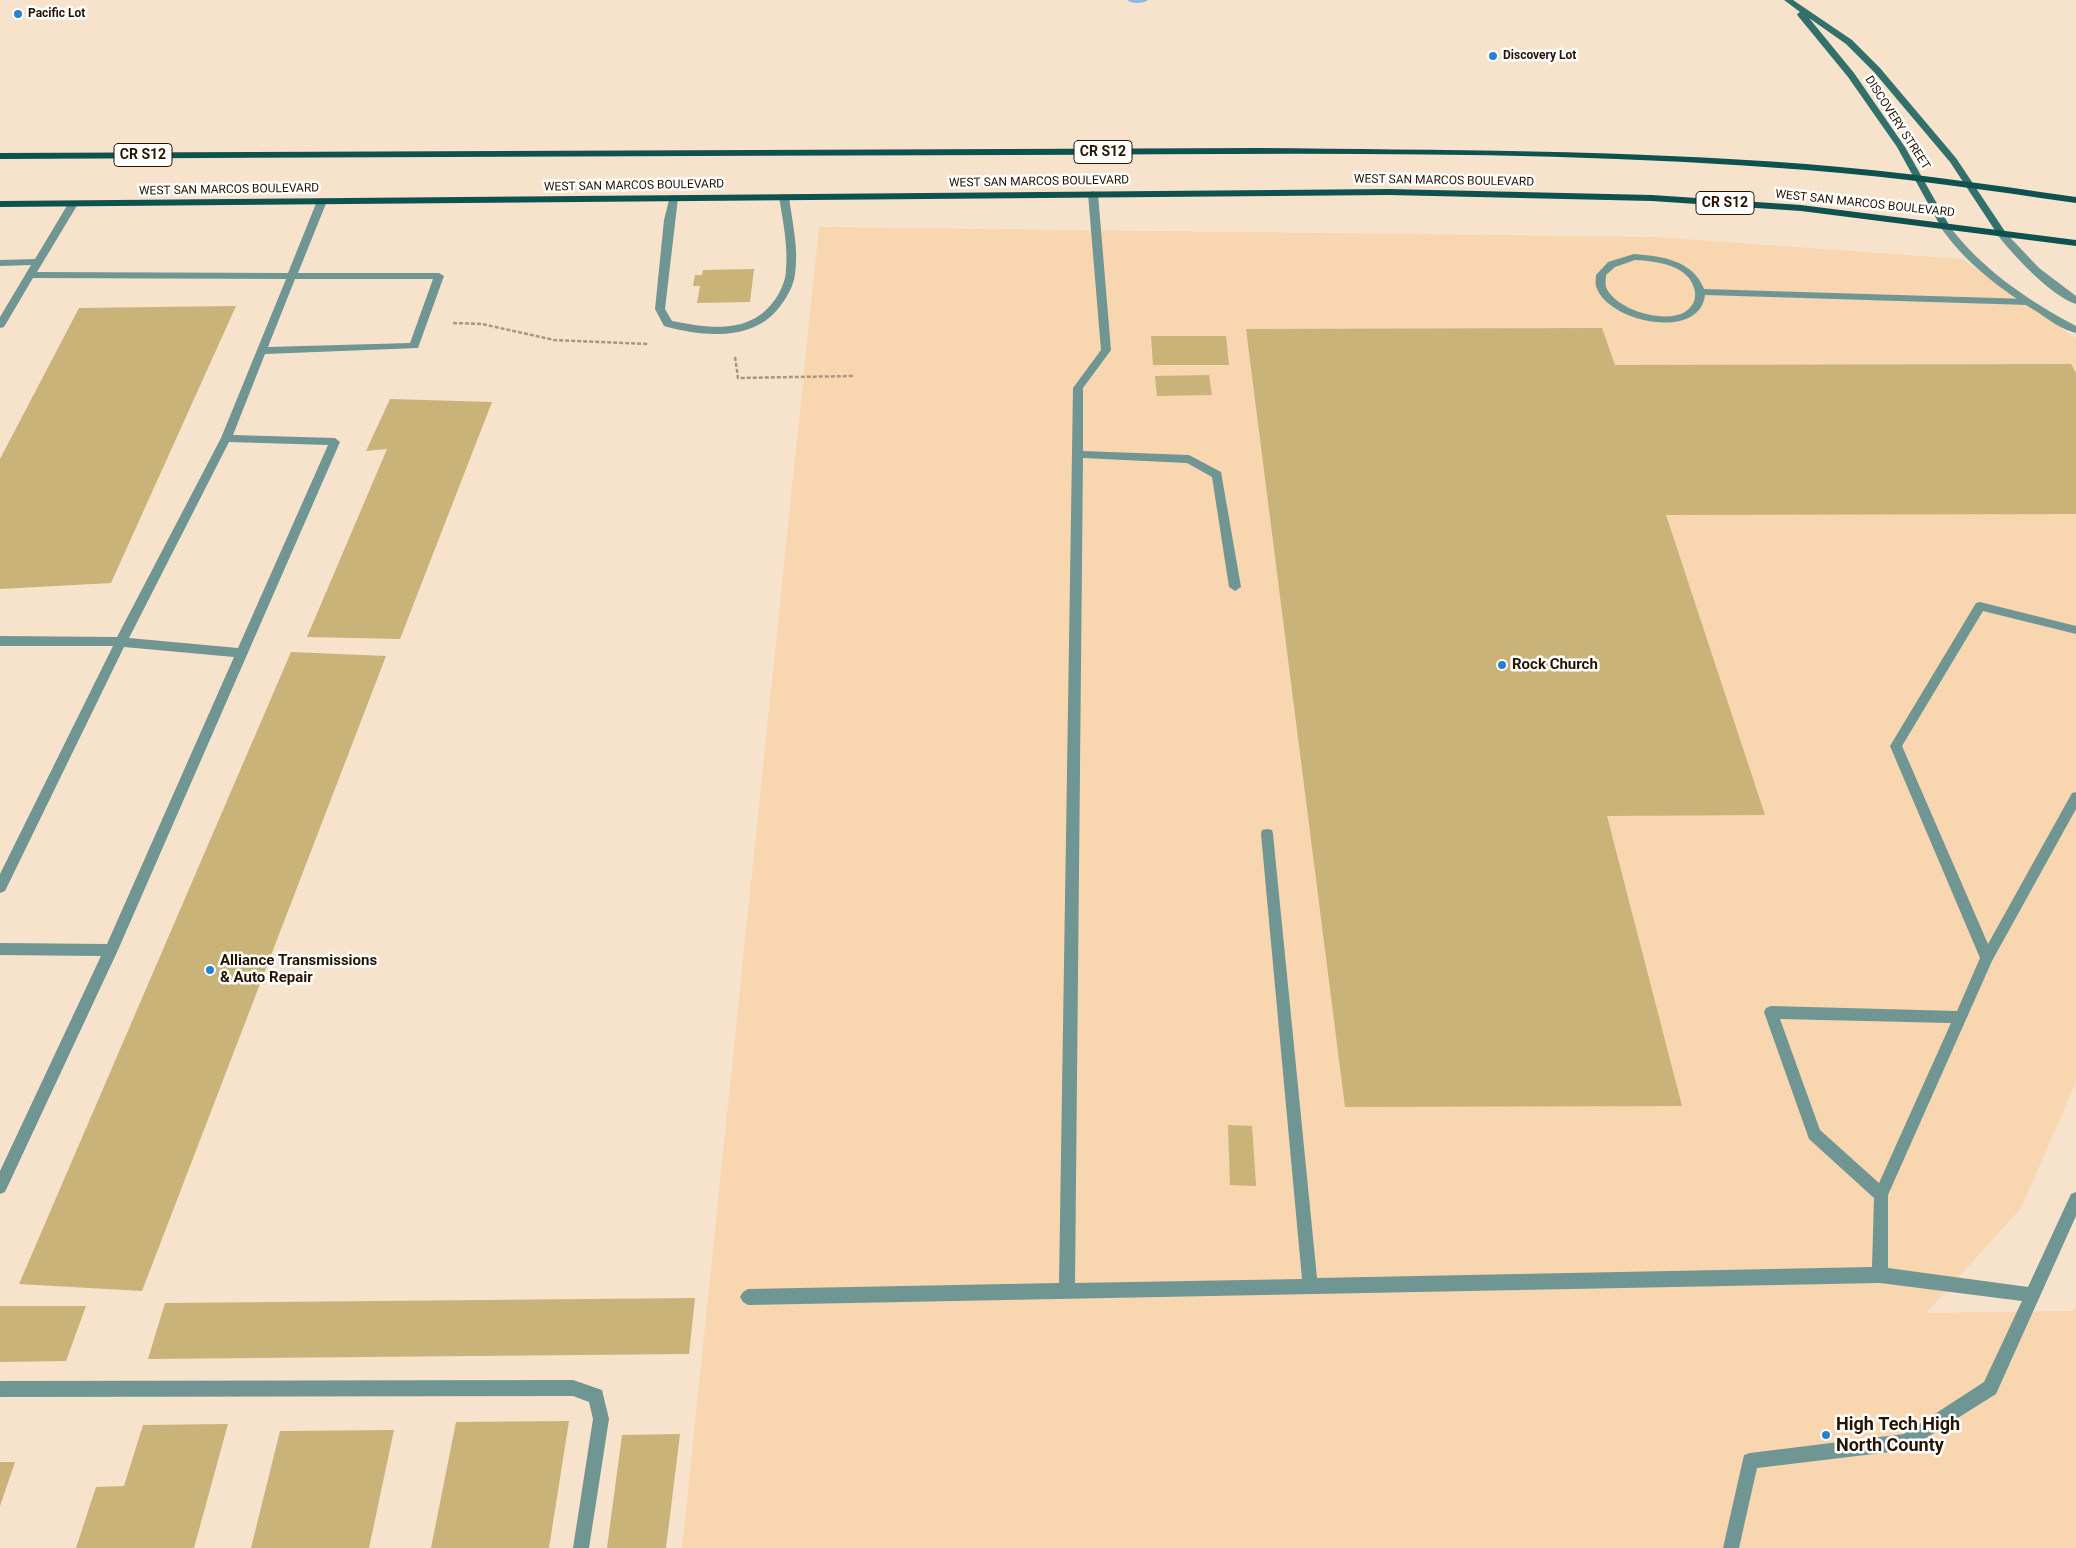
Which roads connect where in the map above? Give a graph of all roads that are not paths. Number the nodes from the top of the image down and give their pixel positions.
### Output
1 (1789, 0) edge
2 (0, 156) edge
3 (1919, 179) junction
4 (1970, 185) junction
5 (1094, 194) junction
6 (784, 197) junction
7 (673, 198) junction
8 (2076, 200) edge
9 (322, 201) junction
10 (0, 204) edge
11 (72, 204) junction
12 (1944, 225) junction
13 (2001, 232) junction
14 (2076, 243) edge
15 (39, 262) junction
16 (0, 263) edge
17 (32, 275) junction
18 (292, 275) junction
19 (1702, 292) junction
20 (2076, 301) edge
21 (2028, 302) junction
22 (0, 326) edge
23 (2076, 330) edge
24 (262, 351) junction
25 (226, 438) junction
26 (1077, 454) junction
27 (1235, 587) dead end
28 (2076, 630) edge
29 (0, 641) edge
30 (121, 642) junction
31 (242, 653) junction
32 (2076, 797) edge
33 (1267, 834) dead end
34 (0, 887) edge
35 (0, 949) edge
36 (111, 950) junction
37 (1987, 958) junction
38 (1960, 1017) junction
39 (0, 1187) edge
40 (1881, 1195) junction
41 (2076, 1200) edge
42 (1880, 1275) junction
43 (1310, 1286) junction
44 (1067, 1290) junction
45 (2032, 1295) junction
46 (748, 1297) dead end
47 (0, 1389) edge
48 (582, 1548) edge
49 (1731, 1548) edge

1 - 3 main road, DISCOVERY STREET
1 - 4 main road, DISCOVERY STREET
2 - 3 main road, WEST SAN MARCOS BOULEVARD / CR S12
3 - 4 main road, WEST SAN MARCOS BOULEVARD / CR S12
3 - 12 main road, DISCOVERY STREET
4 - 8 main road, WEST SAN MARCOS BOULEVARD / CR S12
4 - 13 main road, DISCOVERY STREET
5 - 6 main road, WEST SAN MARCOS BOULEVARD / CR S12
5 - 12 main road, WEST SAN MARCOS BOULEVARD / CR S12
5 - 26 street
6 - 7 main road, WEST SAN MARCOS BOULEVARD / CR S12
6 - 7 street
7 - 9 main road, WEST SAN MARCOS BOULEVARD / CR S12
9 - 11 main road, WEST SAN MARCOS BOULEVARD / CR S12
9 - 18 street
10 - 11 main road, WEST SAN MARCOS BOULEVARD / CR S12
11 - 15 street
12 - 13 main road, WEST SAN MARCOS BOULEVARD / CR S12
12 - 21 street, DISCOVERY STREET
13 - 14 main road, WEST SAN MARCOS BOULEVARD / CR S12
13 - 20 street, DISCOVERY STREET
15 - 16 street
15 - 17 street
17 - 18 street
17 - 22 street
18 - 24 street
18 - 24 street
19 - 19 street
19 - 21 street
21 - 23 street, DISCOVERY STREET
24 - 25 street
25 - 30 street
25 - 31 street
26 - 27 street
26 - 44 street
28 - 37 street
29 - 30 street
30 - 31 street
30 - 34 street
31 - 36 street
32 - 37 street
33 - 43 street
35 - 36 street
36 - 39 street
37 - 38 street
38 - 40 street
38 - 40 street
40 - 42 street
41 - 45 street
42 - 43 street
42 - 45 street
43 - 44 street
44 - 46 street
45 - 49 street
47 - 48 street

